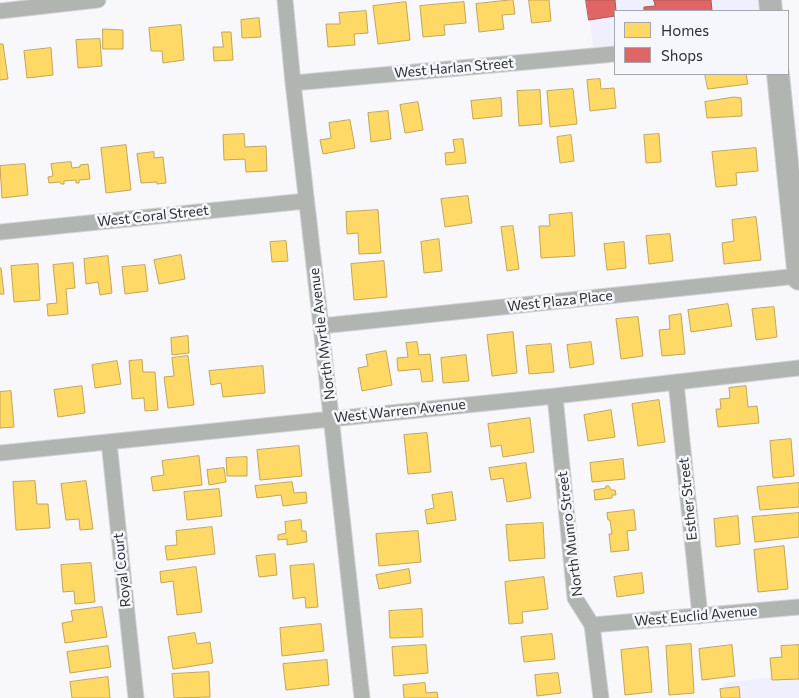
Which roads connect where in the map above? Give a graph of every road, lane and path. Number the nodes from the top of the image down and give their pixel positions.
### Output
1 (98, 0) edge
2 (285, 0) edge
3 (0, 11) edge
4 (614, 54) edge
5 (778, 75) edge
6 (293, 83) junction
7 (306, 200) junction
8 (796, 222) edge
9 (0, 232) edge
10 (799, 277) edge
11 (322, 326) junction
12 (799, 368) edge
13 (676, 382) junction
14 (555, 396) junction
15 (332, 418) junction
16 (109, 442) junction
17 (0, 453) edge
18 (799, 607) edge
19 (700, 616) junction
20 (592, 625) junction
21 (136, 698) edge
22 (362, 698) edge
23 (601, 698) edge

1 - 3 street
2 - 6 street, North Myrtle Avenue
4 - 6 street, West Harlan Street
5 - 8 street
6 - 7 street, North Myrtle Avenue
7 - 9 street, West Coral Street
7 - 11 street, North Myrtle Avenue
8 - 10 street
10 - 11 street, West Plaza Place
11 - 15 street, North Myrtle Avenue
12 - 13 street, West Warren Avenue
13 - 14 street, West Warren Avenue
13 - 19 street, Esther Street
14 - 15 street, West Warren Avenue
14 - 20 street, North Munro Street
15 - 16 street, West Warren Avenue
15 - 22 street, North Myrtle Avenue
16 - 17 street, West Warren Avenue
16 - 21 street, Royal Court
18 - 19 street, West Euclid Avenue
19 - 20 street, West Euclid Avenue
20 - 23 street, North Munro Street

